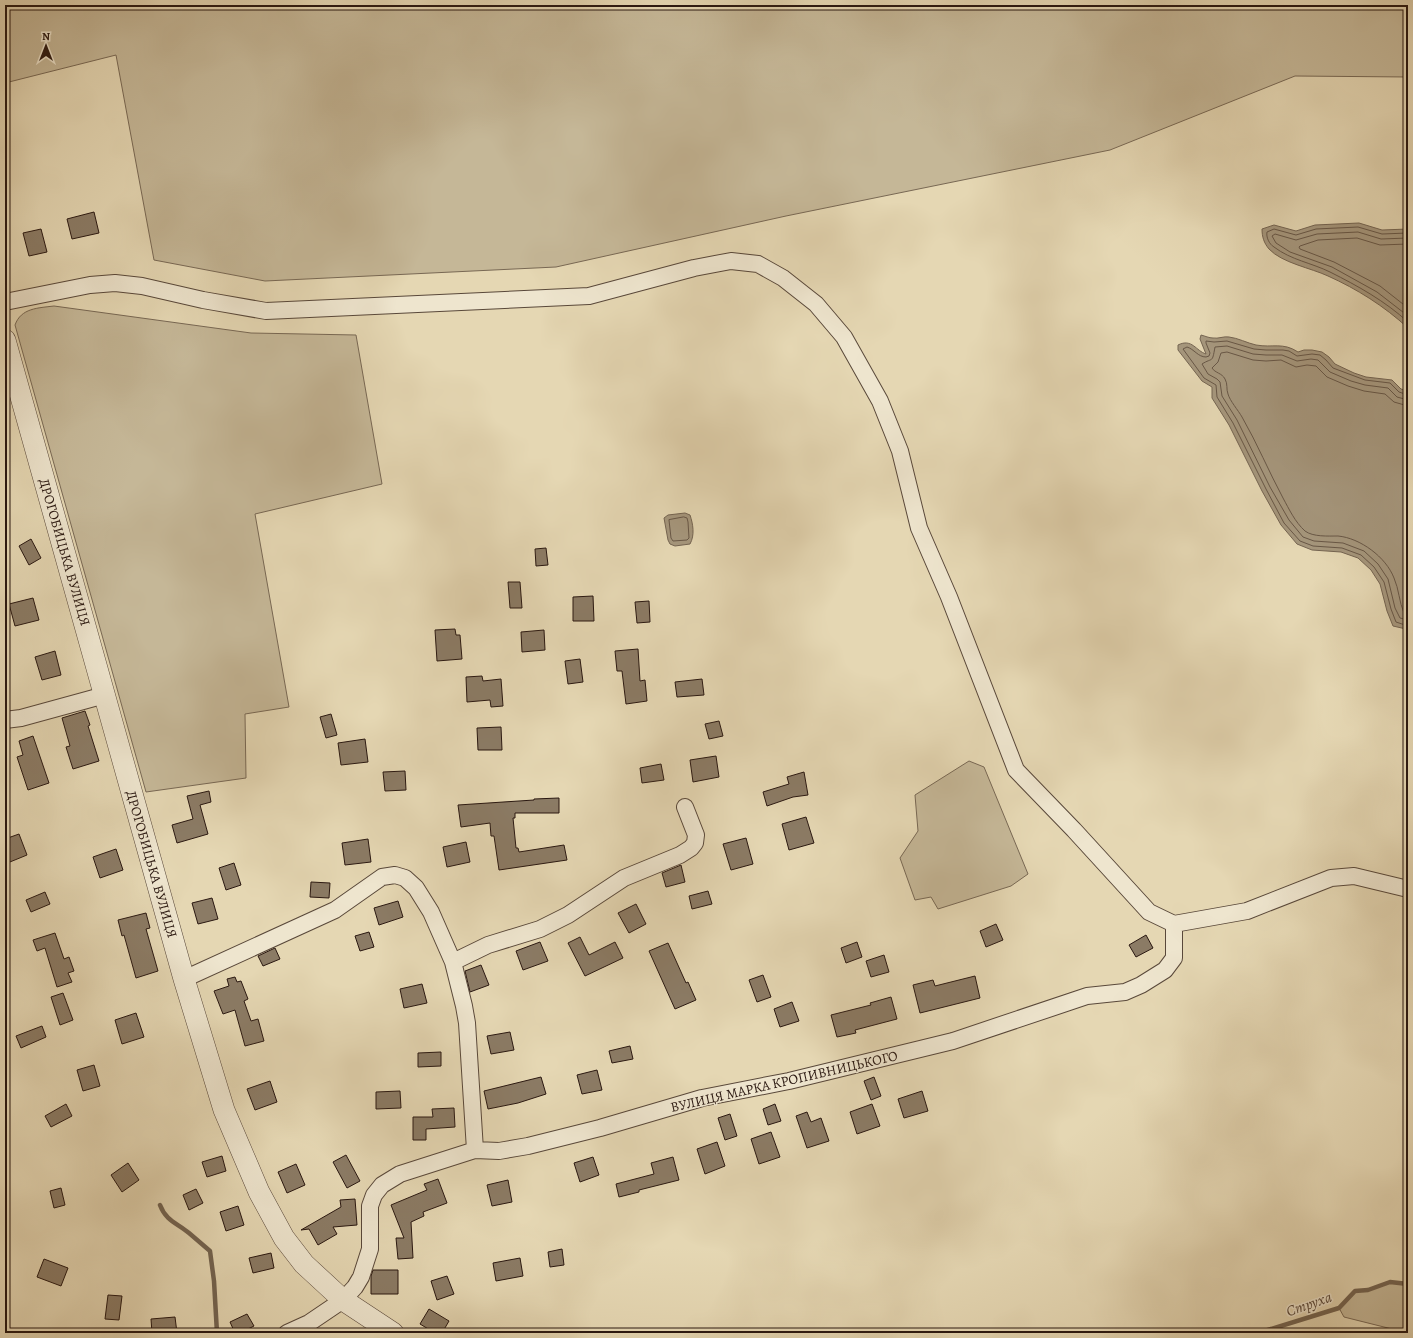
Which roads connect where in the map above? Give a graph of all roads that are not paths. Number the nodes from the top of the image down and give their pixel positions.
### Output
1 (5, 302) edge
2 (5, 340) edge
3 (105, 696) junction
4 (5, 720) edge
5 (685, 807) dead end
6 (1408, 889) edge
7 (1174, 924) junction
8 (453, 962) junction
9 (184, 979) junction
10 (475, 1150) junction
11 (343, 1300) junction
12 (308, 1328) edge
13 (287, 1333) edge
14 (393, 1333) edge

1 - 7 street
2 - 3 street, ДРОГОБИЦЬКА ВУЛИЦЯ
3 - 4 street
3 - 9 street, ДРОГОБИЦЬКА ВУЛИЦЯ
5 - 8 street
6 - 7 street
7 - 10 street, ВУЛИЦЯ МАРКА КРОПИВНИЦЬКОГО
8 - 9 street
8 - 10 street
9 - 11 street, ДРОГОБИЦЬКА ВУЛИЦЯ
10 - 11 street, ВУЛИЦЯ МАРКА КРОПИВНИЦЬКОГО
11 - 12 street, ВУЛИЦЯ МАРКА КРОПИВНИЦЬКОГО
11 - 14 street, ДРОГОБИЦЬКА ВУЛИЦЯ
12 - 13 street, ВУЛИЦЯ МАРКА КРОПИВНИЦЬКОГО

